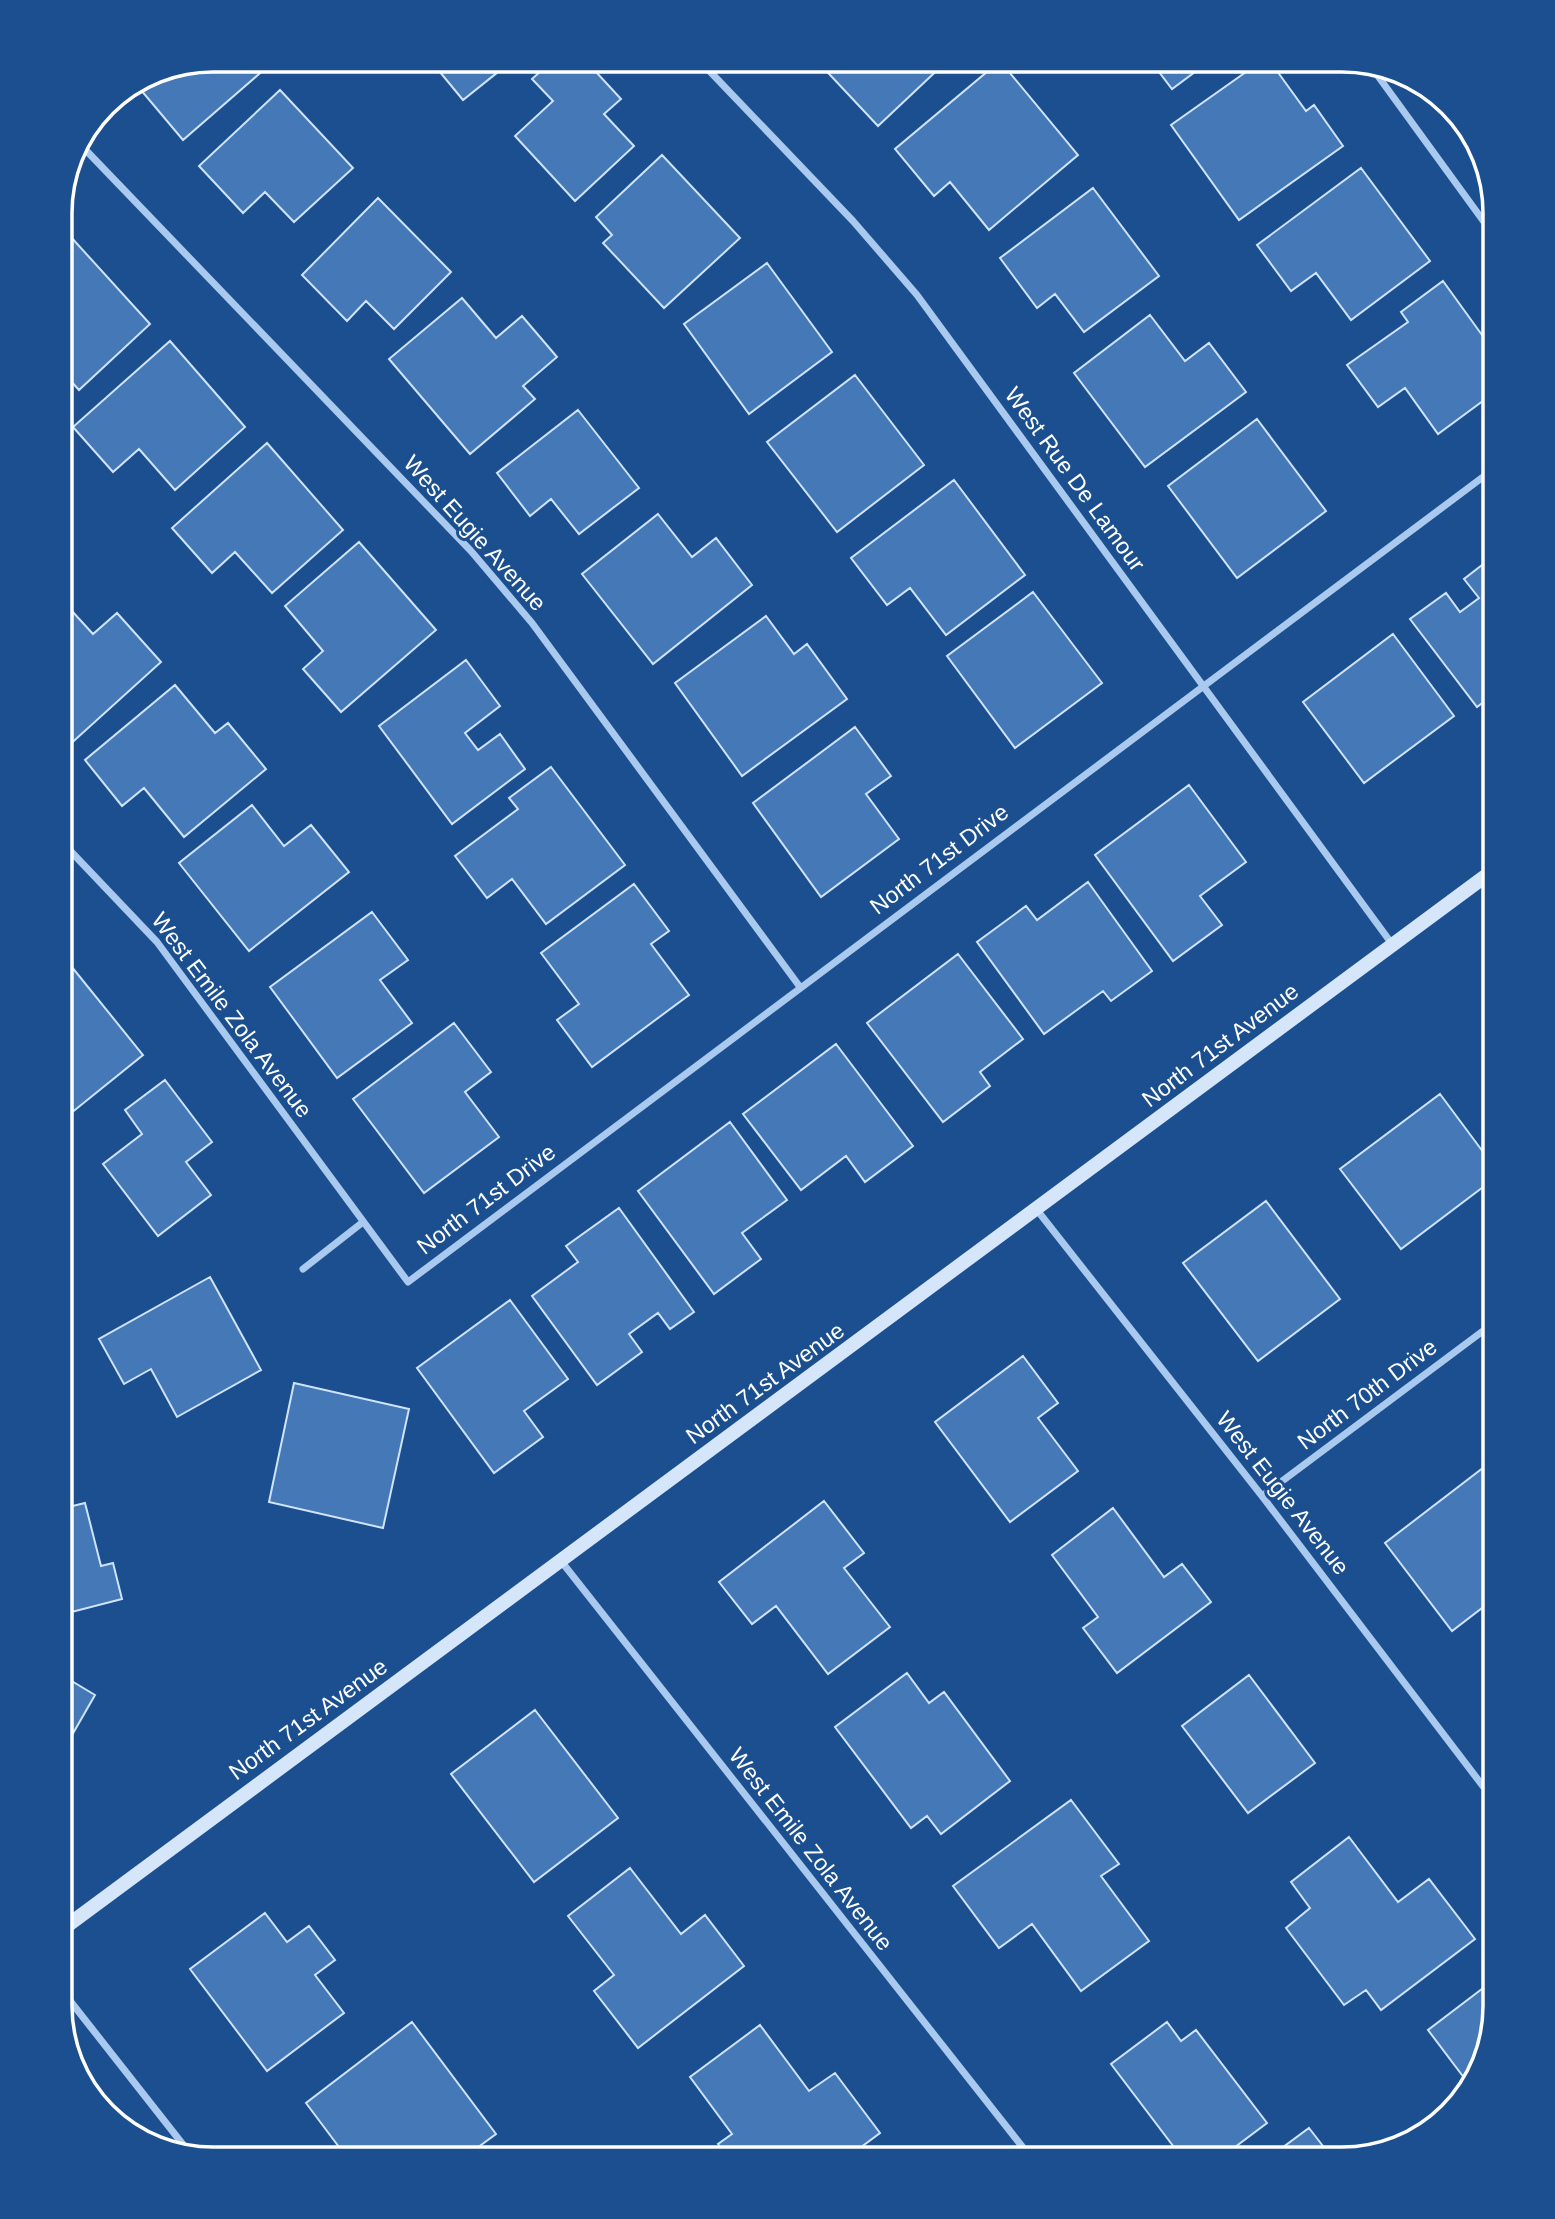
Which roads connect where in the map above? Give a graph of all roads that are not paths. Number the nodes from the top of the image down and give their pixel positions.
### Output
1 (710, 72) edge
2 (1378, 76) edge
3 (86, 150) edge
4 (1483, 219) edge
5 (1483, 478) edge
6 (1203, 686) junction
7 (72, 853) edge
8 (1483, 878) edge
9 (1392, 945) junction
10 (800, 987) junction
11 (1037, 1210) junction
12 (363, 1222) junction
13 (303, 1269) dead end
14 (408, 1282) joint
15 (1483, 1332) edge
16 (1262, 1496) junction
17 (561, 1562) junction
18 (1483, 1785) edge
19 (72, 1922) edge
20 (72, 2003) edge
21 (183, 2144) edge
22 (1023, 2147) edge

1 - 6 street, West Rue De Lamour
2 - 4 street
3 - 10 street, West Eugie Avenue
5 - 6 street, North 71st Drive
6 - 9 street, West Rue De Lamour
6 - 10 street, North 71st Drive
7 - 12 street, West Emile Zola Avenue
8 - 9 street, North 71st Avenue
9 - 11 street, North 71st Avenue
10 - 14 street, North 71st Drive
11 - 16 street, West Eugie Avenue
11 - 17 street, North 71st Avenue
12 - 13 street
12 - 14 street, West Emile Zola Avenue
15 - 16 street, North 70th Drive
16 - 18 street, West Eugie Avenue
17 - 19 street, North 71st Avenue
17 - 22 street, West Emile Zola Avenue
20 - 21 street

